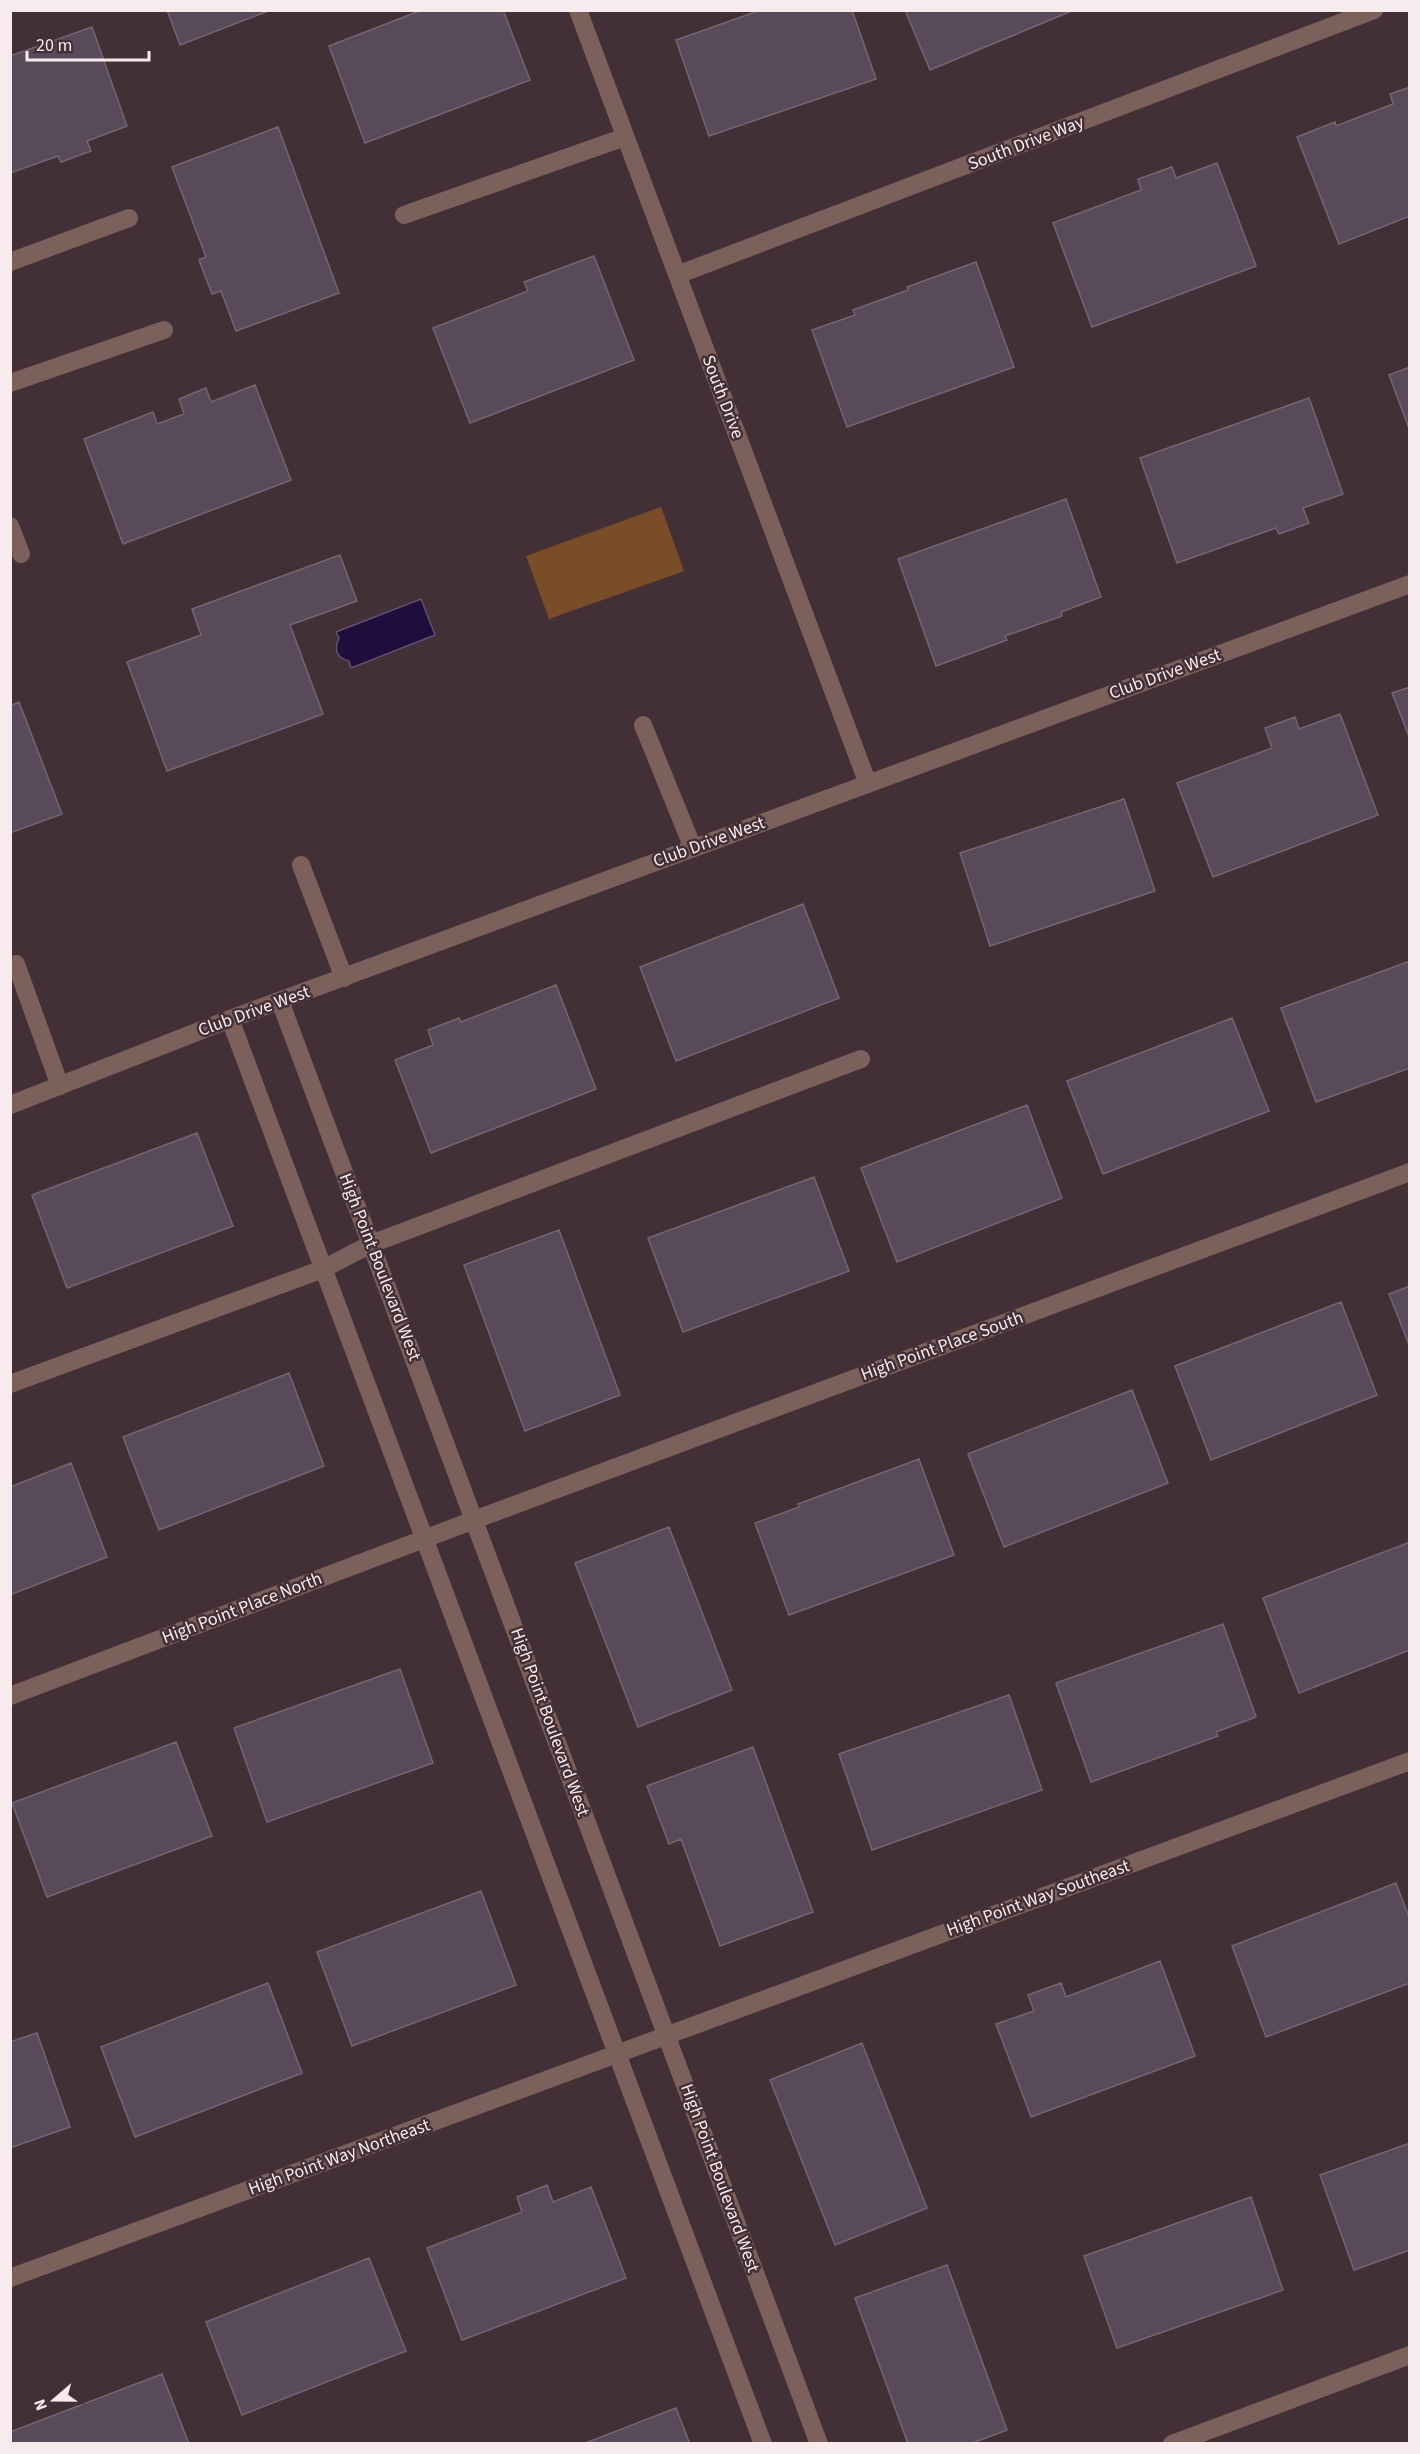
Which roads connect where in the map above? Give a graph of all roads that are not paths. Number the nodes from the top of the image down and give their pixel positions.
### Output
1 (578, 10) edge
2 (1374, 10) edge
3 (625, 137) junction
4 (404, 215) dead end
5 (129, 218) dead end
6 (10, 262) edge
7 (677, 275) junction
8 (164, 330) dead end
9 (10, 383) edge
10 (10, 526) edge
11 (21, 554) dead end
12 (1410, 584) edge
13 (644, 725) dead end
14 (868, 784) junction
15 (693, 848) junction
16 (301, 865) dead end
17 (16, 964) dead end
18 (344, 978) junction
19 (280, 1001) junction
20 (230, 1019) junction
21 (861, 1059) dead end
22 (60, 1086) junction
23 (10, 1105) edge
24 (1410, 1172) edge
25 (371, 1244) junction
26 (323, 1269) junction
27 (10, 1384) edge
28 (474, 1520) junction
29 (424, 1539) junction
30 (10, 1696) edge
31 (1410, 1761) edge
32 (667, 2036) junction
33 (617, 2054) junction
34 (10, 2278) edge
35 (1410, 2355) edge
36 (763, 2444) edge
37 (819, 2444) edge
38 (1172, 2444) edge

1 - 3 street, South Drive
2 - 7 street, South Drive Way
3 - 4 street
3 - 7 street, South Drive
5 - 6 street
7 - 14 street, South Drive
8 - 9 street
10 - 11 street
12 - 14 street, Club Drive West
13 - 15 street
14 - 15 street, Club Drive West
15 - 18 street, Club Drive West
16 - 18 street
17 - 22 street
18 - 19 street, Club Drive West
19 - 20 street, Club Drive West
19 - 25 street, High Point Boulevard West
20 - 22 street, Club Drive West
20 - 26 street
21 - 25 street
22 - 23 street, Club Drive West
24 - 28 street, High Point Place South
25 - 26 street
25 - 28 street, High Point Boulevard West
26 - 27 street
26 - 29 street
28 - 29 street, High Point Place North
28 - 32 street, High Point Boulevard West
29 - 30 street, High Point Place North
29 - 33 street
31 - 32 street, High Point Way Southeast
32 - 33 street, High Point Way Northeast
32 - 37 street, High Point Boulevard West
33 - 34 street, High Point Way Northeast
33 - 36 street
35 - 38 street

